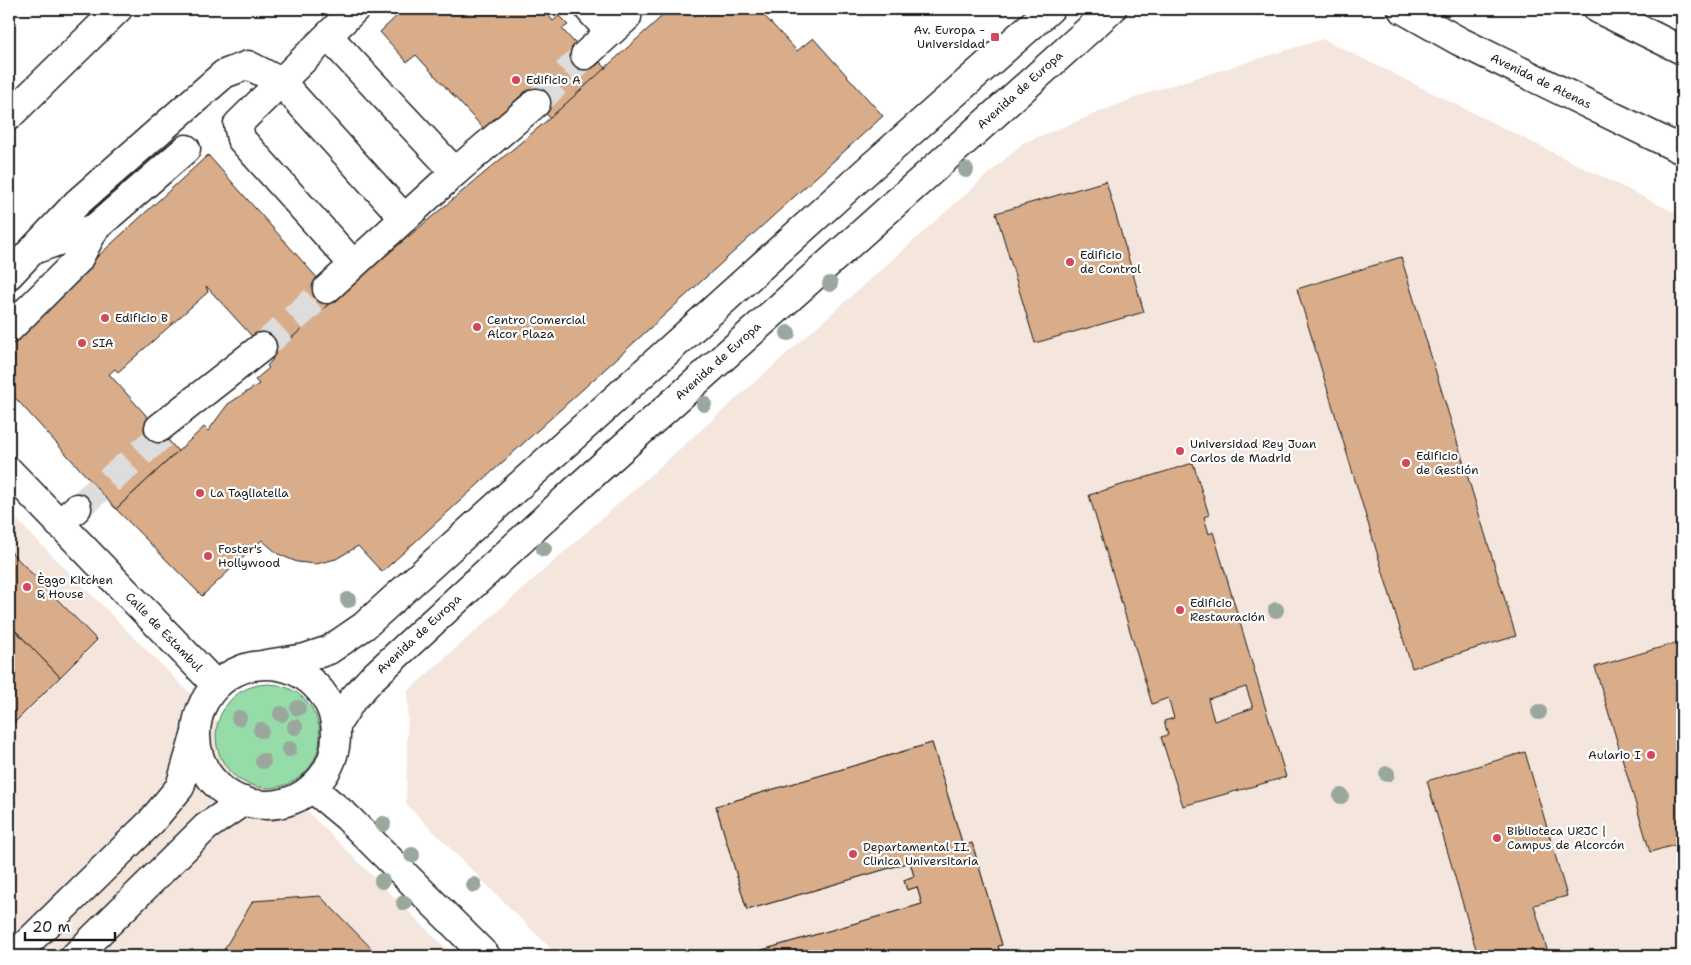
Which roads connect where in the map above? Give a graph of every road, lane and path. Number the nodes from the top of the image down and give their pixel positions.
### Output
1 (118, 9) edge
2 (355, 9) edge
3 (588, 9) edge
4 (628, 9) edge
5 (1050, 9) edge
6 (1112, 9) edge
7 (1403, 9) edge
8 (1598, 9) edge
9 (610, 32) junction
10 (328, 36) junction
11 (1682, 50) edge
12 (585, 55) tunnel mouth
13 (281, 82) junction
14 (536, 103) tunnel mouth
15 (9, 116) edge
16 (186, 149) dead end
17 (1682, 150) edge
18 (455, 172) junction
19 (404, 218) junction
20 (95, 228) junction
21 (33, 250) junction
22 (352, 264) junction
23 (9, 275) edge
24 (327, 289) tunnel mouth
25 (9, 329) edge
26 (262, 347) tunnel mouth
27 (165, 429) tunnel mouth
28 (9, 471) edge
29 (266, 664) junction
30 (216, 685) junction
31 (336, 725) junction
32 (196, 736) junction
33 (312, 788) junction
34 (244, 802) junction
35 (14, 956) edge
36 (74, 956) edge
37 (486, 956) edge

1 - 15 main road
2 - 10 main road
3 - 9 main road
4 - 9 main road
5 - 29 main road
6 - 31 main road, Avenida de Europa
7 - 17 main road, Avenida de Atenas
8 - 11 main road
9 - 12 main road
10 - 13 main road
10 - 18 main road
13 - 19 main road
13 - 21 main road
13 - 22 main road
14 - 18 main road
16 - 20 main road
18 - 19 main road
19 - 22 main road
20 - 21 main road
20 - 25 main road
21 - 23 main road
22 - 24 main road
26 - 27 main road
28 - 30 main road, Calle de Estambul
29 - 30 main road
29 - 31 main road
30 - 32 main road
31 - 33 main road
32 - 34 main road
32 - 35 main road
33 - 34 main road
33 - 37 main road
34 - 36 main road

